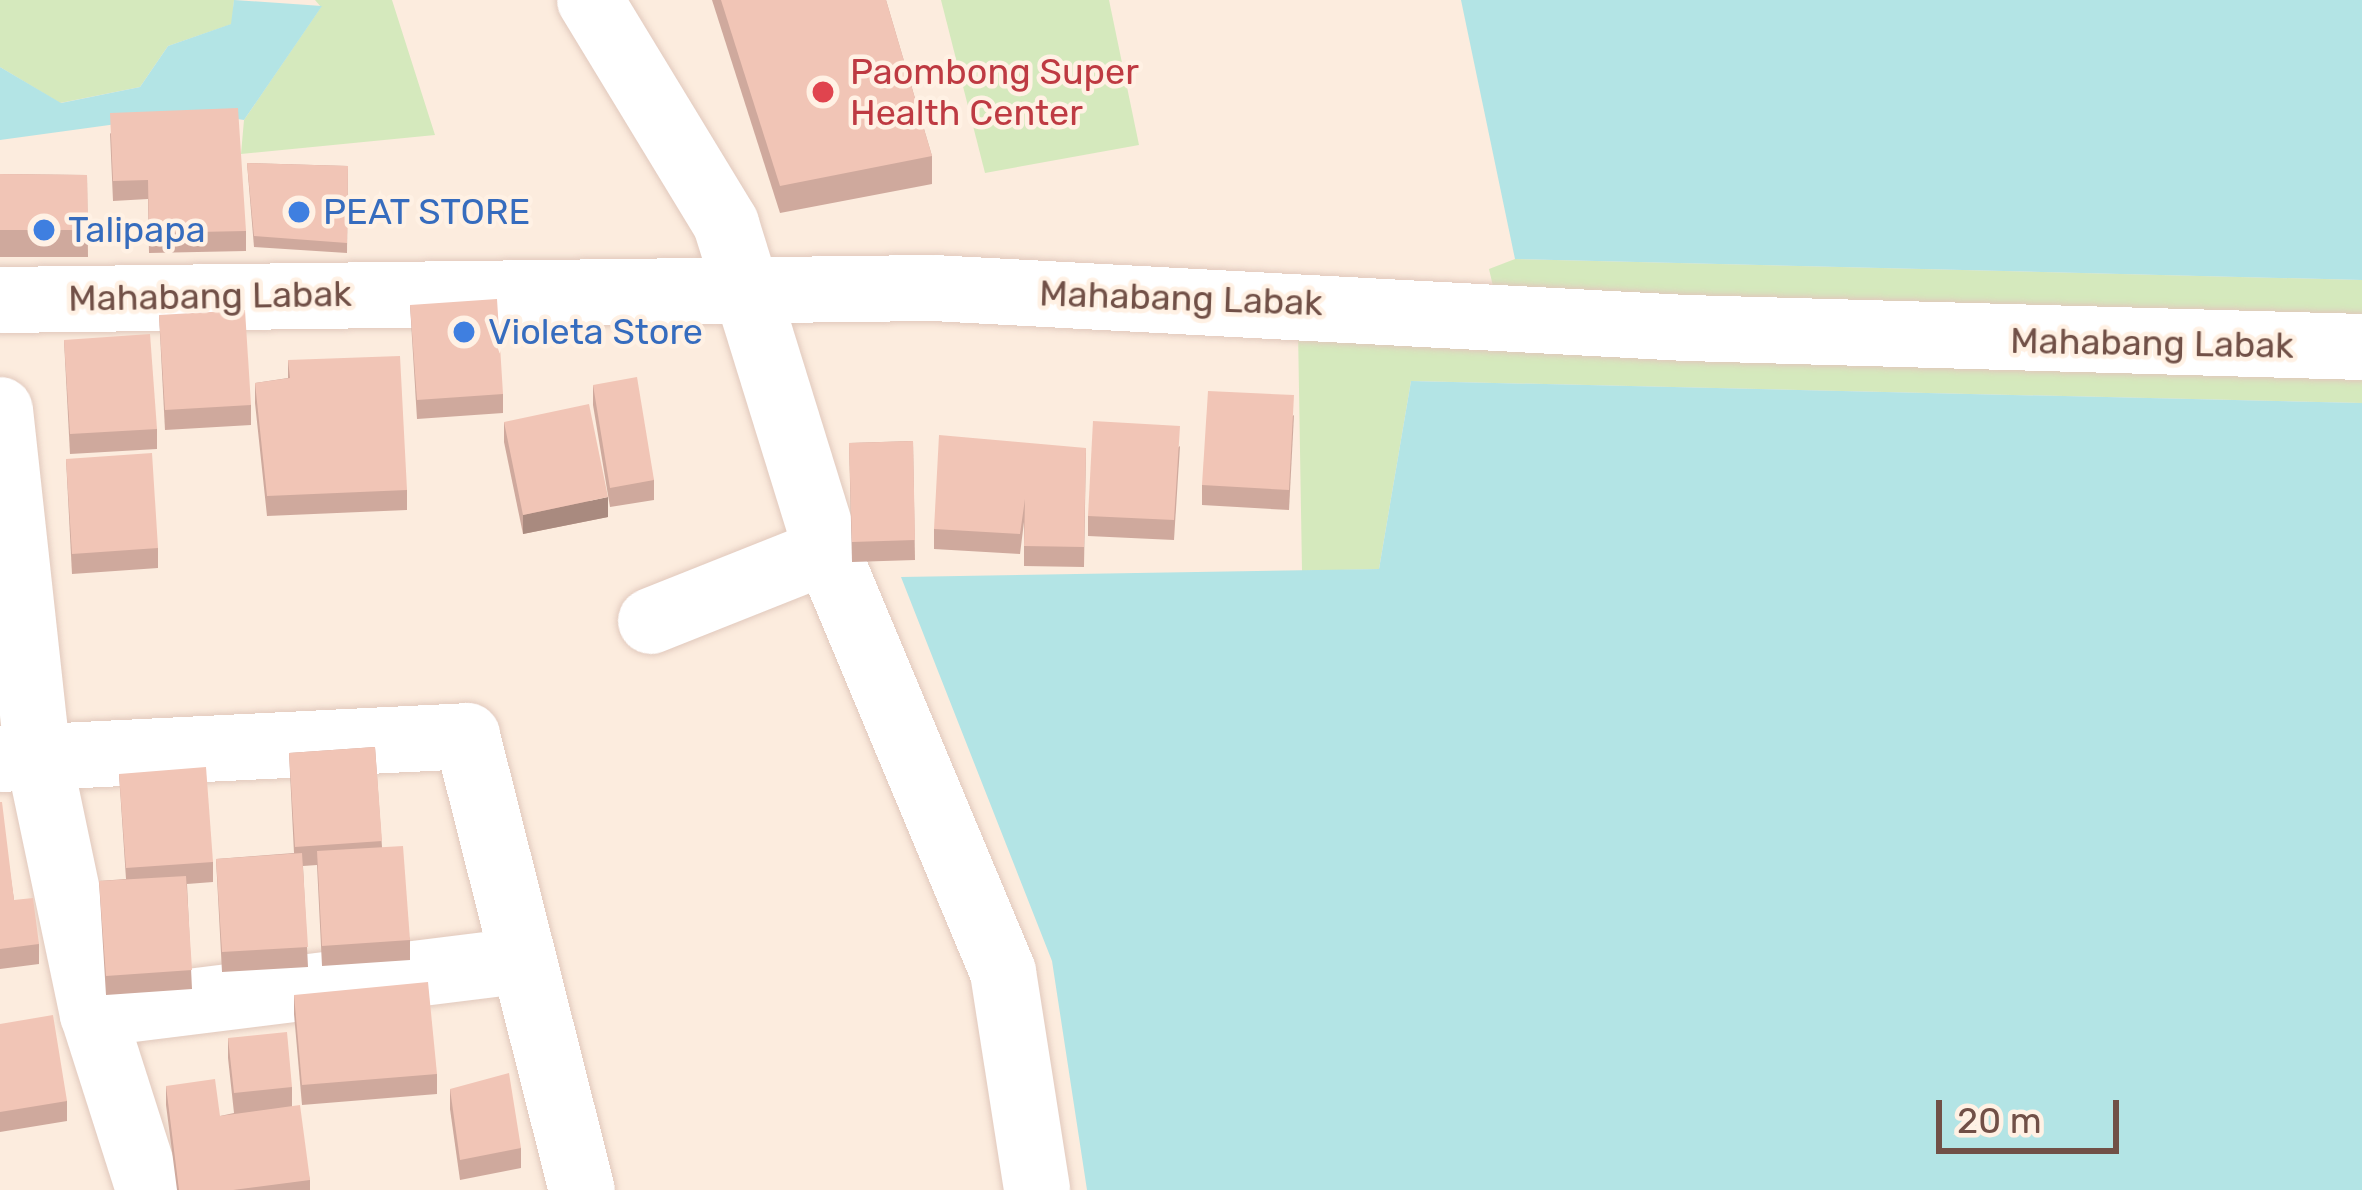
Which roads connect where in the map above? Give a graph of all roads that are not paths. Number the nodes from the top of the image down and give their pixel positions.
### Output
1 (590, 0) edge
2 (742, 286) junction
3 (0, 301) edge
4 (2362, 347) edge
5 (0, 410) edge
6 (827, 551) junction
7 (651, 621) dead end
8 (19, 754) edge
9 (518, 961) junction
10 (93, 1014) junction
11 (574, 1189) edge
12 (148, 1190) edge
13 (1036, 1190) edge

1 - 2 street
2 - 3 street, Mahabang Labak
2 - 4 street, Mahabang Labak
2 - 6 street
5 - 8 street
6 - 7 street
6 - 13 street
8 - 9 street
8 - 10 street
9 - 10 street
9 - 11 street
10 - 12 street

